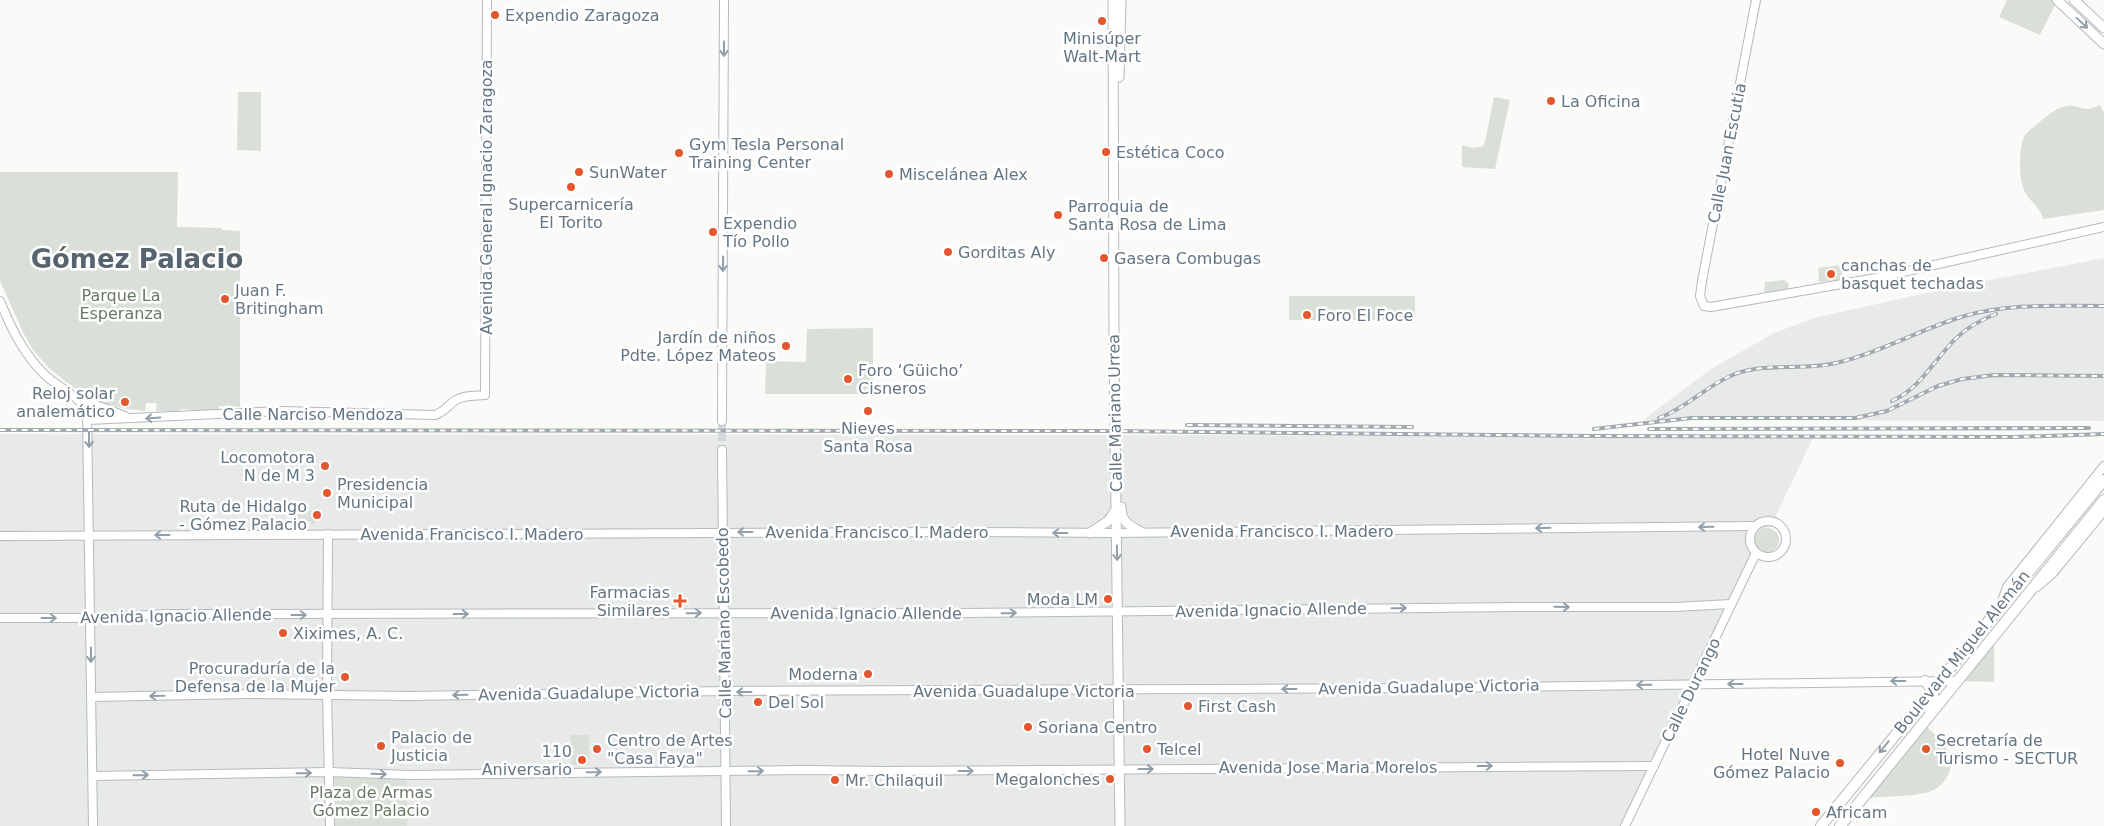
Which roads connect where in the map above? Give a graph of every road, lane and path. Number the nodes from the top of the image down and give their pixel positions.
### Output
1 (487, 0) edge
2 (724, 0) edge
3 (1113, 0) edge
4 (1121, 0) edge
5 (1125, 0) edge
6 (1756, 0) edge
7 (2057, 0) edge
8 (2074, 0) edge
9 (1121, 16) junction
10 (2104, 28) edge
11 (2104, 44) edge
12 (2104, 227) edge
13 (0, 301) edge
14 (485, 394) joint
15 (74, 397) junction
16 (135, 419) junction
17 (88, 420) junction
18 (722, 421) tunnel mouth
19 (722, 450) tunnel mouth
20 (2104, 466) edge
21 (2104, 480) edge
22 (2104, 500) edge
23 (1116, 506) junction
24 (2104, 511) edge
25 (1754, 526) junction
26 (1141, 532) junction
27 (722, 533) junction
28 (1090, 533) junction
29 (1116, 533) junction
30 (328, 534) junction
31 (90, 535) junction
32 (0, 536) edge
33 (1756, 553) junction
34 (2027, 595) junction
35 (1731, 604) junction
36 (2001, 605) junction
37 (723, 612) junction
38 (1118, 612) junction
39 (328, 615) junction
40 (0, 618) edge
41 (91, 618) junction
42 (1693, 684) junction
43 (1941, 684) junction
44 (1118, 690) junction
45 (724, 692) junction
46 (327, 694) junction
47 (92, 697) junction
48 (1926, 720) junction
49 (1654, 766) junction
50 (1119, 769) junction
51 (330, 772) junction
52 (725, 772) junction
53 (93, 776) junction
54 (94, 826) edge
55 (330, 826) edge
56 (726, 826) edge
57 (1120, 826) edge
58 (1625, 826) edge
59 (1821, 826) edge
60 (1840, 826) edge

1 - 14 main road, Avenida General Ignacio Zaragoza
2 -> 18 main road
3 - 23 main road, Calle Mariano Urrea
4 - 9 main road, Calle Mariano Urrea
5 - 9 main road
6 - 12 main road, Calle Juan Escutia
7 -> 11 main road
8 - 10 main road
9 - 26 main road, Calle Mariano Urrea
13 - 15 main road
14 -> 16 main road, Calle Narciso Mendoza
15 - 16 main road, Calle Narciso Mendoza
15 - 17 main road
16 - 17 main road, Calle Narciso Mendoza
17 -> 31 main road
19 - 27 main road, Calle Mariano Escobedo
20 - 36 main road
21 - 36 highway, Boulevard Miguel Alemán
22 - 34 highway, Boulevard Miguel Alemán
23 - 28 main road
23 - 29 main road, Calle Mariano Urrea
24 - 34 main road
25 -> 26 main road, Avenida Francisco I. Madero
25 - 33 main road
25 - 33 main road
26 - 29 main road, Avenida Francisco I. Madero
28 -> 27 main road, Avenida Francisco I. Madero
27 - 30 main road, Avenida Francisco I. Madero
27 - 37 main road, Calle Mariano Escobedo
28 - 29 main road, Avenida Francisco I. Madero
29 -> 38 main road, Calle Mariano Urrea
30 -> 31 main road, Avenida Francisco I. Madero
30 - 39 main road
31 - 32 main road, Avenida Francisco I. Madero
31 - 41 main road
33 - 35 main road, Calle Durango
34 - 43 highway, Boulevard Miguel Alemán
38 -> 35 main road, Avenida Ignacio Allende
35 - 42 main road, Calle Durango
36 - 43 highway, Boulevard Miguel Alemán
37 -> 38 main road, Avenida Ignacio Allende
39 -> 37 main road, Avenida Ignacio Allende
37 - 45 main road, Calle Mariano Escobedo
38 - 44 main road, Calle Mariano Urrea
41 -> 39 main road, Avenida Ignacio Allende
39 - 46 main road
40 -> 41 main road, Avenida Ignacio Allende
41 -> 47 main road
43 -> 42 main road, Avenida Guadalupe Victoria
42 -> 44 main road, Avenida Guadalupe Victoria
42 - 49 main road, Calle Durango
43 - 48 highway, Boulevard Miguel Alemán
43 - 48 highway
43 -> 59 highway, Boulevard Miguel Alemán
44 -> 45 main road, Avenida Guadalupe Victoria
44 - 50 main road, Calle Mariano Urrea
45 -> 46 main road, Avenida Guadalupe Victoria
45 - 52 main road, Calle Mariano Escobedo
46 -> 47 main road, Avenida Guadalupe Victoria
46 - 51 main road
47 - 53 main road
48 - 60 highway, Boulevard Miguel Alemán
50 -> 49 main road, Avenida Jose Maria Morelos
49 - 58 main road, Calle Durango
52 -> 50 main road, Avenida Jose Maria Morelos
50 - 57 main road, Calle Mariano Urrea
51 -> 52 main road, Avenida Jose Maria Morelos
53 -> 51 main road, Avenida Jose Maria Morelos
51 - 55 main road
52 - 56 main road, Calle Mariano Escobedo
53 - 54 main road

